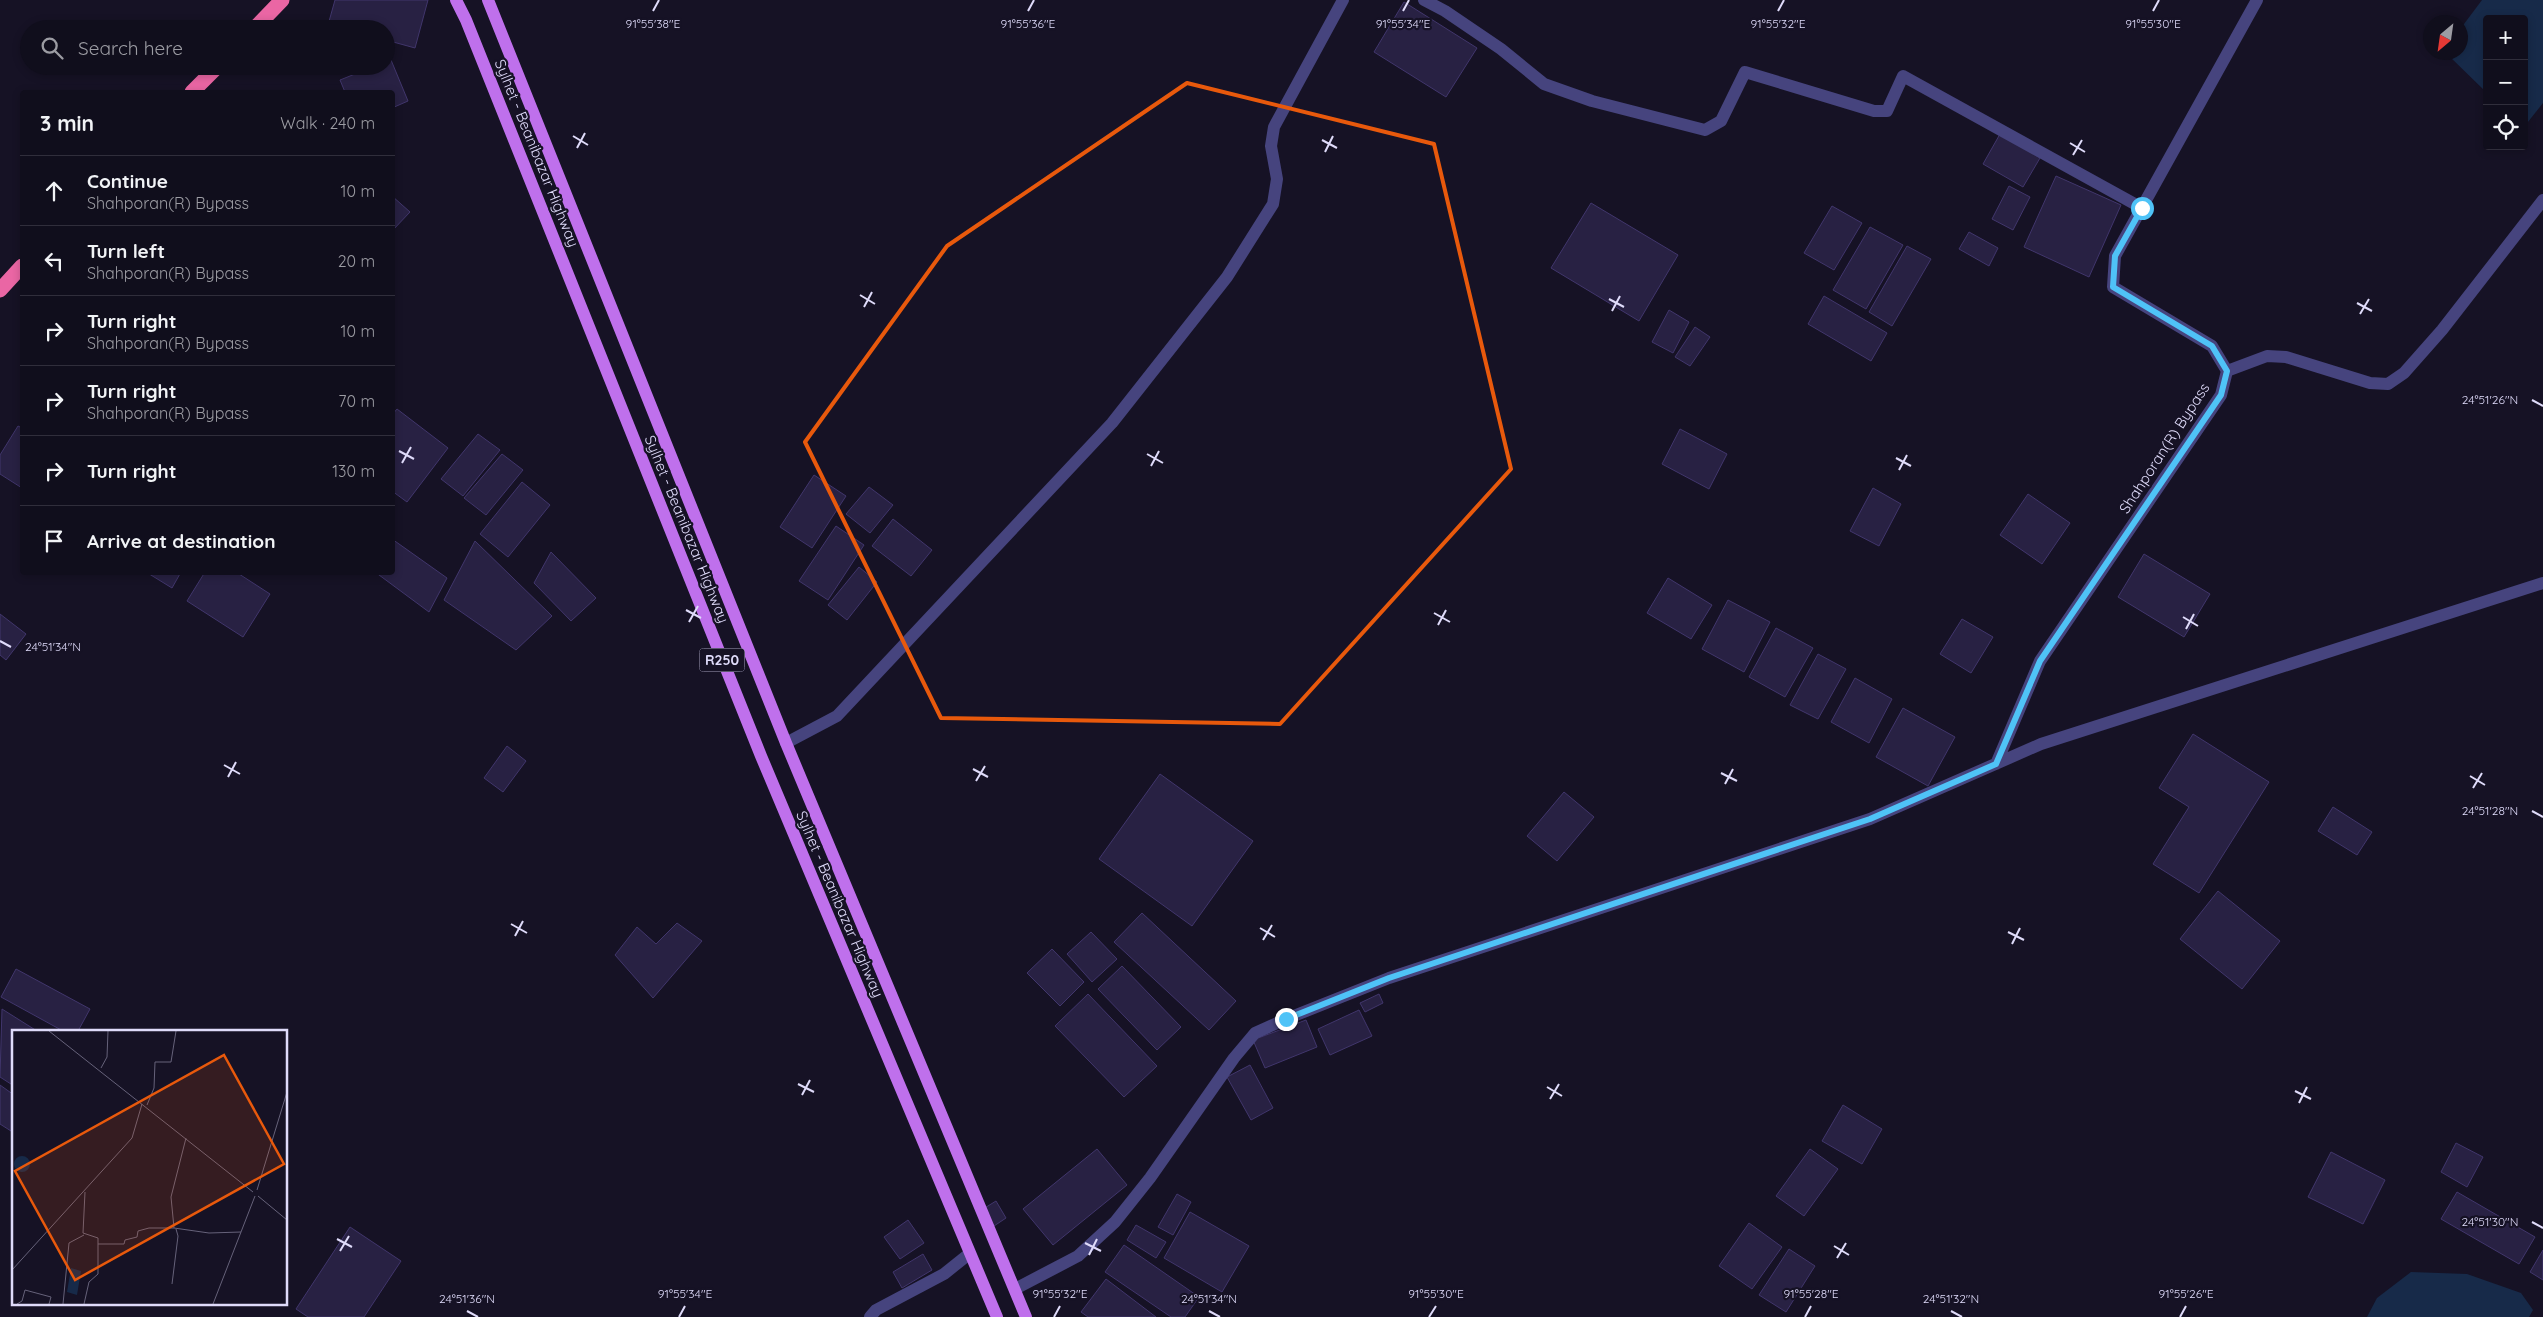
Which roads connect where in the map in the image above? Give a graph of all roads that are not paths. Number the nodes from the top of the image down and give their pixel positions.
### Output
1 (282, 0) edge
2 (456, 0) edge
3 (488, 0) edge
4 (1343, 0) edge
5 (1424, 0) edge
6 (2257, 0) edge
7 (263, 20) edge
8 (209, 75) edge
9 (194, 90) edge
10 (2543, 200) edge
11 (2142, 208) junction
12 (20, 268) edge
13 (0, 290) edge
14 (2227, 371) junction
15 (2543, 583) edge
16 (786, 743) junction
17 (1996, 764) junction
18 (969, 1254) junction
19 (1015, 1289) junction
20 (870, 1317) edge
21 (997, 1317) edge
22 (1026, 1317) edge

1 - 7 highway
2 - 18 main road, Sylhet - Beanibazar Highway / R250
3 - 16 main road, Sylhet - Beanibazar Highway / R250
4 - 16 street
5 - 11 street
6 - 11 street
8 - 9 highway
10 - 14 street
11 - 14 street
12 - 13 highway
14 - 17 street, Shahporan(R) Bypass
15 - 17 street
16 - 19 main road, Sylhet - Beanibazar Highway / R250
17 - 19 street
18 - 20 street
18 - 21 main road, Sylhet - Beanibazar Highway / R250
19 - 22 main road, Sylhet - Beanibazar Highway / R250

